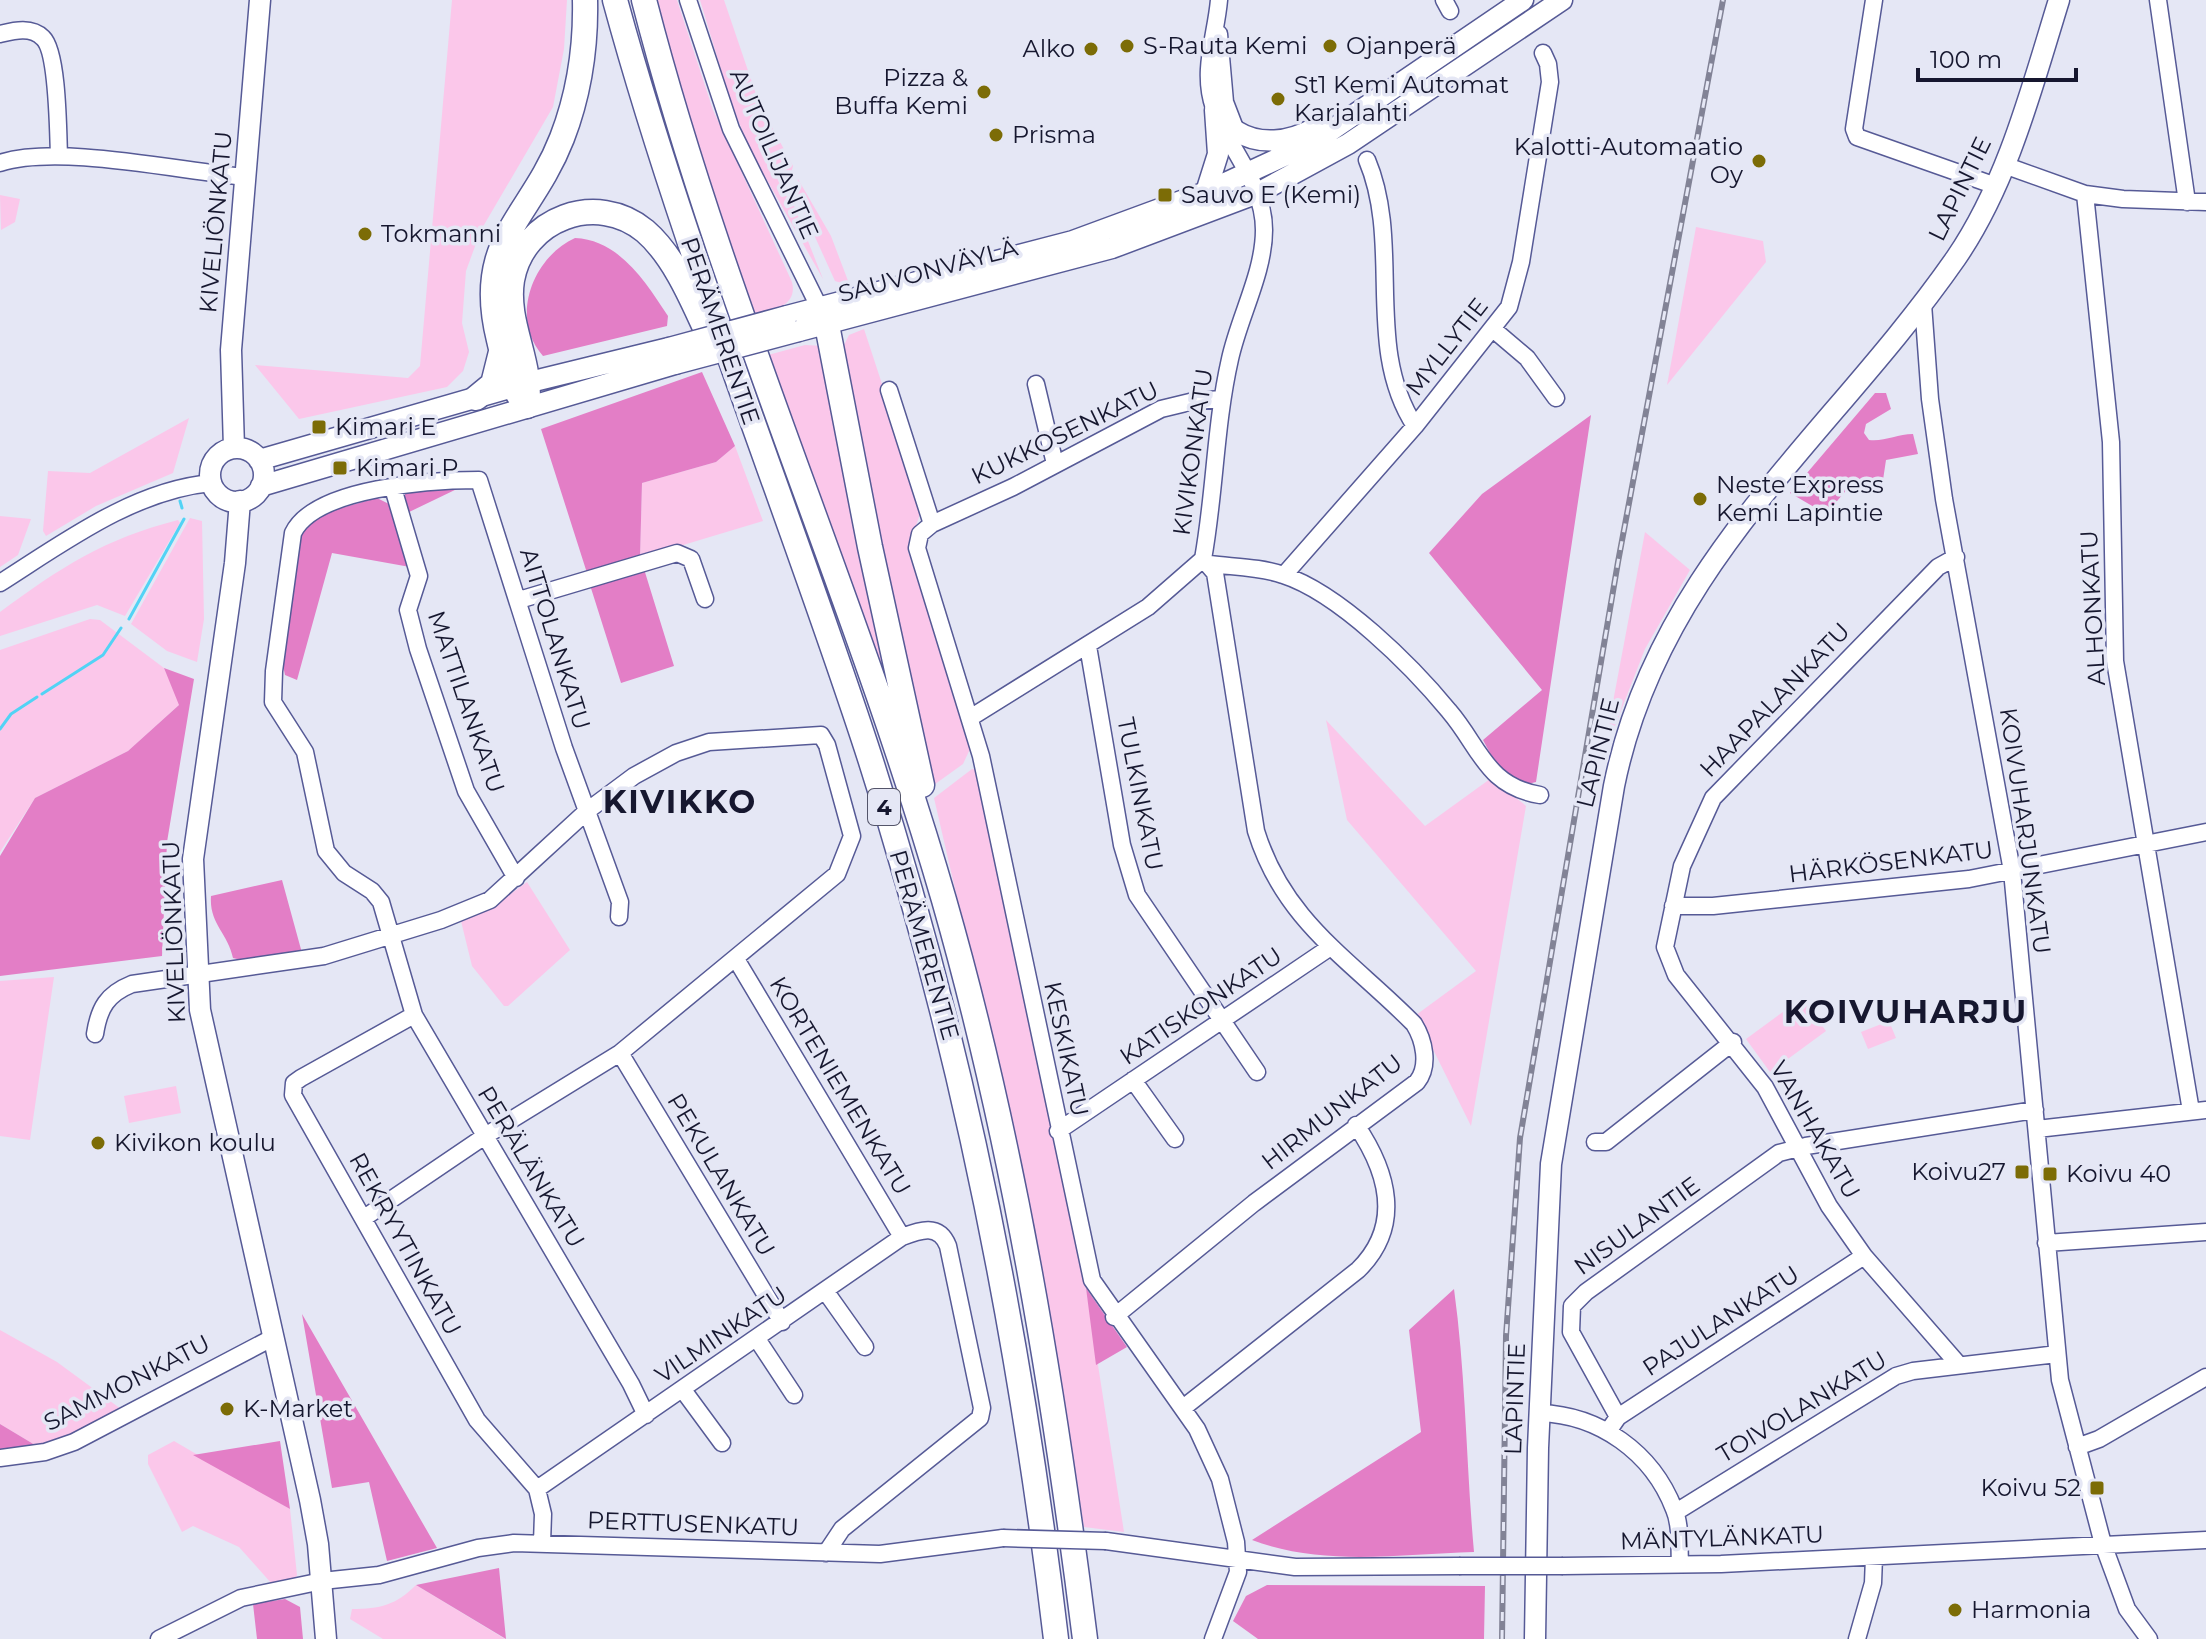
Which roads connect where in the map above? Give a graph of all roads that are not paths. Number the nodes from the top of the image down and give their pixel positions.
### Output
1 (260, 0) edge
2 (585, 0) edge
3 (615, 0) edge
4 (644, 0) edge
5 (688, 0) edge
6 (1219, 0) edge
7 (1523, 0) edge
8 (1562, 0) edge
9 (1874, 0) edge
10 (2059, 0) edge
11 (2158, 0) edge
12 (1217, 29) junction
13 (0, 34) edge
14 (1543, 53) dead end
15 (1215, 110) junction
16 (1343, 121) junction
17 (1236, 131) junction
18 (59, 156) junction
19 (1367, 160) dead end
20 (0, 163) edge
21 (2004, 165) junction
22 (1248, 173) junction
23 (245, 177) junction
24 (1996, 186) junction
25 (1206, 192) junction
26 (1258, 193) junction
27 (2085, 194) junction
28 (2187, 202) junction
29 (2206, 202) edge
30 (1923, 304) junction
31 (824, 317) junction
32 (1494, 330) junction
33 (501, 349) junction
34 (1036, 384) dead end
35 (740, 390) junction
36 (889, 390) dead end
37 (523, 392) junction
38 (476, 398) junction
39 (1556, 398) dead end
40 (1222, 399) junction
41 (1415, 426) junction
42 (234, 448) junction
43 (259, 460) junction
44 (1055, 464) junction
45 (479, 480) joint
46 (211, 483) junction
47 (261, 486) junction
48 (393, 488) junction
49 (240, 501) junction
50 (932, 524) junction
51 (1956, 557) junction
52 (1206, 561) junction
53 (1284, 575) junction
54 (0, 583) edge
55 (705, 599) dead end
56 (519, 600) junction
57 (1088, 646) junction
58 (970, 718) junction
59 (1540, 795) dead end
60 (587, 811) junction
61 (2206, 832) edge
62 (2147, 846) junction
63 (2012, 871) junction
64 (516, 878) junction
65 (943, 897) junction
66 (1673, 906) junction
67 (619, 917) dead end
68 (391, 937) junction
69 (1329, 948) junction
70 (736, 959) junction
71 (199, 976) junction
72 (414, 1015) junction
73 (1223, 1021) junction
74 (95, 1034) dead end
75 (1733, 1042) junction
76 (620, 1053) junction
77 (1257, 1072) dead end
78 (1133, 1080) junction
79 (2035, 1110) junction
80 (2198, 1110) edge
81 (1356, 1125) junction
82 (2037, 1129) junction
83 (1058, 1131) junction
84 (485, 1136) junction
85 (1175, 1139) dead end
86 (1595, 1142) dead end
87 (1796, 1148) junction
88 (364, 1218) junction
89 (2206, 1232) edge
90 (902, 1237) junction
91 (2046, 1243) junction
92 (1864, 1256) junction
93 (826, 1292) junction
94 (1114, 1317) junction
95 (782, 1322) junction
96 (272, 1338) junction
97 (757, 1339) junction
98 (865, 1347) dead end
99 (2057, 1354) junction
100 (1959, 1365) junction
101 (2206, 1377) edge
102 (683, 1390) junction
103 (794, 1395) dead end
104 (1183, 1408) junction
105 (1540, 1413) junction
106 (646, 1415) junction
107 (1614, 1424) junction
108 (722, 1443) dead end
109 (2077, 1447) junction
110 (0, 1458) edge
111 (537, 1489) junction
112 (1676, 1512) junction
113 (2206, 1540) edge
114 (542, 1543) junction
115 (2103, 1544) junction
116 (826, 1553) junction
117 (1874, 1557) junction
118 (1238, 1559) junction
119 (1680, 1564) junction
120 (322, 1581) junction
121 (159, 1639) edge
122 (326, 1639) edge
123 (1056, 1639) edge
124 (1085, 1639) edge
125 (1213, 1639) edge
126 (1535, 1639) edge
127 (1857, 1639) edge
128 (2149, 1639) edge

1 - 23 main road, KIVELIÖNKATU
2 - 33 highway
3 - 35 highway, PERÄMERENTIE / 4
4 - 65 highway, PERÄMERENTIE / 4
5 - 31 street, AUTOILIJANTIE
6 - 12 street
7 - 16 main road, SAUVONVÄYLÄ
8 - 26 main road, SAUVONVÄYLÄ
9 - 24 street
10 - 21 main road, LAPINTIE
11 - 28 street
12 - 15 street
12 - 17 street
13 - 18 street
14 - 32 street, MYLLYTIE
15 - 22 street
15 - 25 main road
16 - 17 main road
16 - 22 main road, SAUVONVÄYLÄ
17 - 22 street
18 - 20 street
18 - 23 street
19 - 41 street
21 - 24 main road, LAPINTIE
21 - 27 street
22 - 25 main road, SAUVONVÄYLÄ
22 - 26 street, KIVIKONKATU
23 - 42 main road, KIVELIÖNKATU
24 - 30 main road, LAPINTIE
25 - 31 main road, SAUVONVÄYLÄ
26 - 31 main road, SAUVONVÄYLÄ
26 - 40 street, KIVIKONKATU
27 - 28 street
27 - 62 street, ALHONKATU
28 - 29 street
30 - 51 street, KOIVUHARJUNKATU
30 - 105 main road, LAPINTIE
31 - 37 main road, SAUVONVÄYLÄ, bridge
31 - 65 highway
32 - 39 street
32 - 41 street, MYLLYTIE
33 - 37 highway
33 - 38 highway
34 - 44 street
35 - 37 highway
35 - 123 highway, PERÄMERENTIE / 4
36 - 50 street
37 - 38 main road, SAUVONVÄYLÄ
37 - 47 main road, SAUVONVÄYLÄ
38 - 43 main road, SAUVONVÄYLÄ
40 - 44 street, KUKKOSENKATU
40 - 52 street, KIVIKONKATU
41 - 53 street, MYLLYTIE
42 - 43 main road
42 - 46 main road
43 - 47 main road
44 - 50 street, KUKKOSENKATU
45 - 48 street, PERÄLÄNKATU
45 - 56 street, AITTOLANKATU
46 - 49 main road
46 - 54 street
47 - 49 main road
48 - 64 street, MATTILANKATU
48 - 68 street, PERÄLÄNKATU
49 - 71 main road, KIVELIÖNKATU
50 - 58 street, KESKIKATU
51 - 63 street, KOIVUHARJUNKATU
51 - 66 street, HAAPALANKATU
52 - 53 street
52 - 57 street, KIVIKONKATU
52 - 69 street, HIRMUNKATU
53 - 59 street
55 - 56 street
56 - 60 street, AITTOLANKATU
57 - 58 street, KIVIKONKATU
57 - 73 street, TULKINKATU
58 - 83 street, KESKIKATU
60 - 64 street
60 - 67 street, AITTOLANKATU
60 - 70 street
61 - 62 street, HÄRKÖSENKATU
62 - 63 street, HÄRKÖSENKATU
62 - 80 street, ALHONKATU
63 - 66 street, HÄRKÖSENKATU
63 - 79 street, KOIVUHARJUNKATU
64 - 68 street
65 - 124 highway, PERÄMERENTIE / 4
66 - 75 street, VANHAKATU
68 - 71 street
68 - 72 street, PERÄLÄNKATU
69 - 73 street, KATISKONKATU
69 - 81 street, HIRMUNKATU
70 - 76 street
70 - 90 street, KORTENIEMENKATU
71 - 74 street
71 - 96 main road, KIVELIÖNKATU
72 - 84 street, PERÄLÄNKATU
72 - 88 street, REKRYYTINKATU
73 - 77 street, TULKINKATU
73 - 78 street, KATISKONKATU
75 - 86 street
75 - 87 street, VANHAKATU
76 - 84 street
76 - 95 street, PEKULANKATU
78 - 83 street, KATISKONKATU
78 - 85 street
79 - 82 street, KOIVUHARJUNKATU
79 - 87 street
80 - 82 street
81 - 94 street, HIRMUNKATU
81 - 104 street
82 - 91 street, KOIVUHARJUNKATU
83 - 94 street, KESKIKATU
84 - 88 street
84 - 106 street, PERÄLÄNKATU
87 - 92 street, VANHAKATU
87 - 107 street, NISULANTIE
88 - 111 street, REKRYYTINKATU
89 - 91 street
90 - 93 street, VILMINKATU
90 - 116 street, VILMINKATU
91 - 99 street, KOIVUHARJUNKATU
92 - 100 street, VANHAKATU
92 - 107 street, PAJULANKATU
93 - 95 street, VILMINKATU
93 - 98 street
94 - 104 street, KESKIKATU
95 - 97 street, VILMINKATU
96 - 110 street, SAMMONKATU
96 - 120 main road, KIVELIÖNKATU
97 - 102 street, VILMINKATU
97 - 103 street
99 - 100 street, TOIVOLANKATU
99 - 109 street, KOIVUHARJUNKATU
100 - 112 street, TOIVOLANKATU
101 - 109 street
102 - 106 street, VILMINKATU
102 - 108 street
104 - 118 street, KESKIKATU
105 - 107 street
105 - 126 main road, LAPINTIE
106 - 111 street, VILMINKATU
107 - 112 street
109 - 115 street, KOIVUHARJUNKATU
111 - 114 street
112 - 119 street
113 - 115 street, MÄNTYLÄNKATU
114 - 116 street, PERTTUSENKATU
114 - 120 street, PERTTUSENKATU
115 - 117 street, MÄNTYLÄNKATU
115 - 128 street, KOIVUHARJUNKATU
116 - 118 street, PERTTUSENKATU, bridge
117 - 119 street, MÄNTYLÄNKATU
117 - 127 street
118 - 119 street, MÄNTYLÄNKATU, bridge
118 - 125 street
120 - 121 street, PERTTUSENKATU
120 - 122 main road, KIVELIÖNKATU

